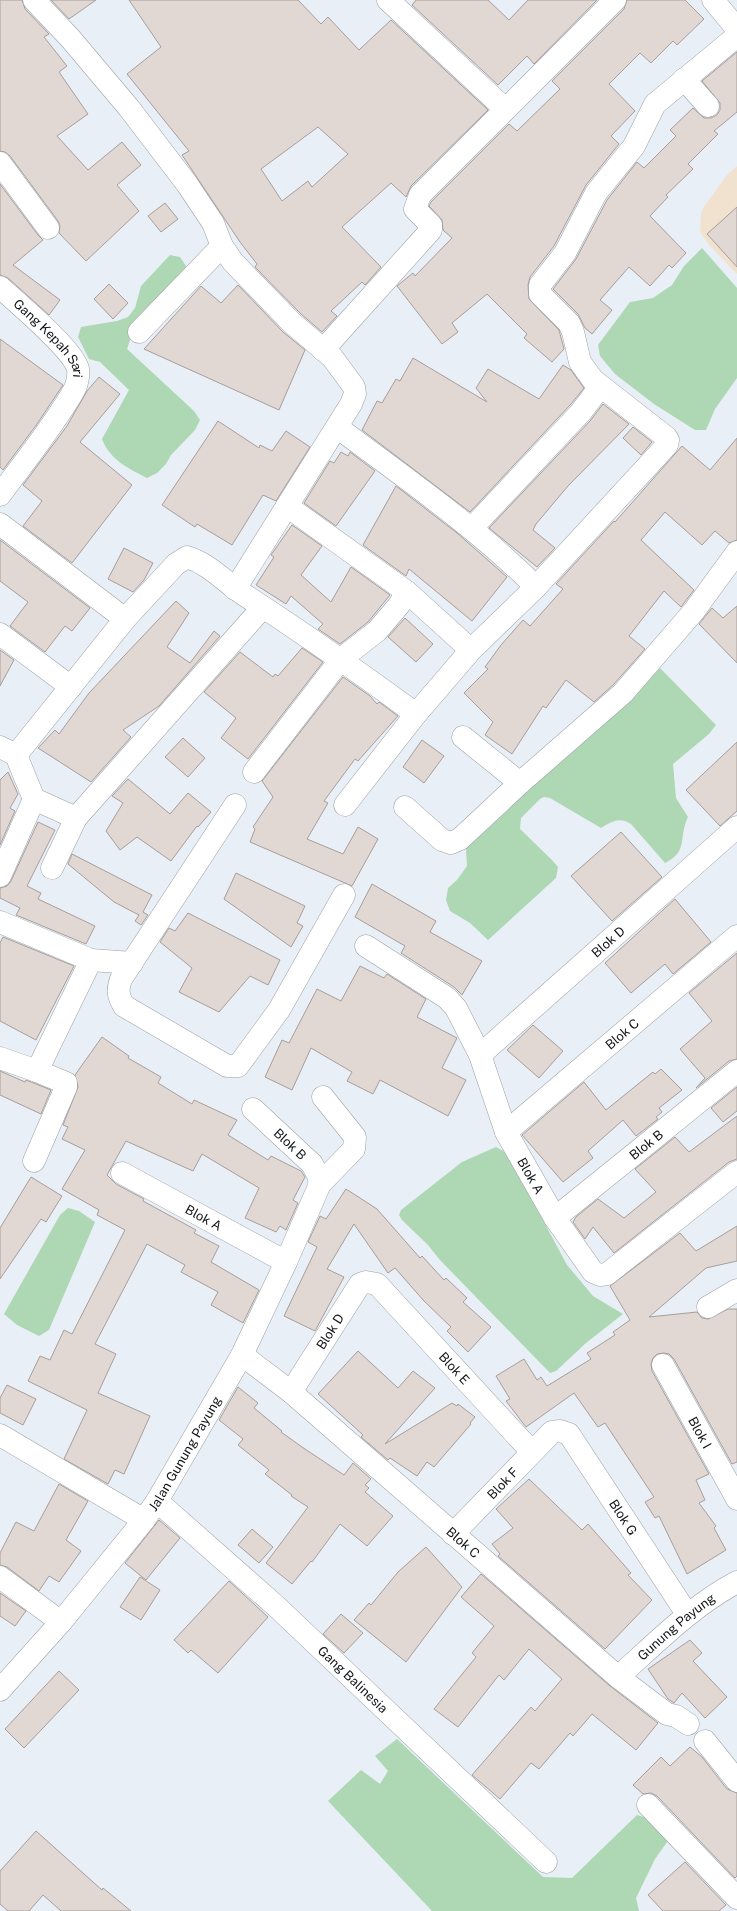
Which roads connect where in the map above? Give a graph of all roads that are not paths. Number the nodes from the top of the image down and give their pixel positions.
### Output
1 (34, 0) edge
2 (388, 0) edge
3 (615, 0) edge
4 (713, 0) edge
5 (737, 29) edge
6 (737, 36) edge
7 (684, 79) junction
8 (708, 106) dead end
9 (505, 109) junction
10 (0, 164) edge
11 (48, 228) dead end
12 (222, 246) junction
13 (0, 287) edge
14 (139, 332) dead end
15 (323, 350) junction
16 (600, 387) junction
17 (338, 427) junction
18 (0, 495) edge
19 (287, 506) junction
20 (0, 524) edge
21 (472, 528) junction
22 (737, 552) edge
23 (536, 587) junction
24 (236, 588) junction
25 (407, 592) junction
26 (263, 607) junction
27 (125, 619) junction
28 (0, 634) edge
29 (471, 650) junction
30 (342, 659) junction
31 (71, 686) junction
32 (416, 714) junction
33 (463, 737) dead end
34 (8, 751) edge
35 (254, 772) dead end
36 (520, 783) junction
37 (34, 799) junction
38 (235, 805) dead end
39 (345, 805) dead end
40 (405, 807) dead end
41 (76, 818) junction
42 (737, 828) edge
43 (52, 868) dead end
44 (0, 876) edge
45 (344, 895) dead end
46 (0, 922) edge
47 (737, 936) edge
48 (366, 946) dead end
49 (91, 960) junction
50 (132, 963) junction
51 (480, 1055) junction
52 (0, 1058) edge
53 (37, 1071) junction
54 (737, 1071) edge
55 (323, 1097) dead end
56 (253, 1109) dead end
57 (506, 1132) junction
58 (34, 1161) dead end
59 (737, 1172) edge
60 (122, 1173) dead end
61 (320, 1184) junction
62 (555, 1218) junction
63 (286, 1262) junction
64 (377, 1284) joint
65 (737, 1290) edge
66 (708, 1307) dead end
67 (242, 1355) junction
68 (663, 1366) dead end
69 (291, 1392) junction
70 (552, 1432) joint
71 (0, 1435) edge
72 (532, 1452) junction
73 (737, 1499) edge
74 (157, 1501) junction
75 (144, 1520) junction
76 (453, 1534) junction
77 (0, 1577) edge
78 (737, 1582) edge
79 (687, 1614) junction
80 (61, 1622) junction
81 (618, 1677) junction
82 (0, 1690) edge
83 (688, 1724) dead end
84 (704, 1742) dead end
85 (737, 1782) edge
86 (648, 1805) dead end
87 (546, 1862) dead end
88 (737, 1898) edge

1 - 12 street
2 - 9 street
3 - 9 street
4 - 5 street
6 - 7 street
7 - 8 street
7 - 16 street
9 - 15 street
10 - 11 street
12 - 14 street
12 - 15 street
13 - 18 street, Gang Kepah Sari
15 - 17 street
16 - 21 street
16 - 23 street
17 - 19 street
17 - 21 street
19 - 24 street
19 - 25 street
20 - 27 street
21 - 23 street
22 - 36 street
23 - 29 street
24 - 26 street
24 - 27 street
25 - 29 street
25 - 30 street
26 - 30 street
26 - 41 street
27 - 31 street
28 - 31 street
29 - 32 street
30 - 32 street
30 - 35 street
31 - 34 street
32 - 39 street
33 - 36 street
34 - 37 street
36 - 40 street
37 - 41 street
37 - 44 street
38 - 50 street
41 - 43 street
42 - 51 street, Blok D
45 - 50 street
46 - 49 street
47 - 57 street, Blok C
48 - 51 street, Blok A
49 - 50 street
49 - 53 street
51 - 57 street, Blok A
52 - 53 street
53 - 58 street
54 - 62 street, Blok B
55 - 61 street
56 - 61 street, Blok B
57 - 62 street, Blok A
59 - 62 street, Blok A
60 - 63 street, Blok A
61 - 63 street, Jalan Gunung Payung
63 - 67 street, Jalan Gunung Payung
64 - 69 street, Blok D
64 - 72 street, Blok E
65 - 66 street
67 - 69 street, Blok C
67 - 74 street, Jalan Gunung Payung
68 - 73 street, Blok I
69 - 76 street, Blok C
70 - 72 street, Blok F
70 - 79 street, Blok G
71 - 75 street
72 - 76 street, Blok F
74 - 75 street, Jalan Gunung Payung
74 - 87 street, Gang Balinesia
75 - 80 street, Jalan Gunung Payung
76 - 81 street, Blok C
77 - 80 street
78 - 79 street, Gunung Payung
79 - 81 street, Gunung Payung
80 - 82 street, Jalan Gunung Payung
81 - 83 street, Blok C
84 - 85 street
86 - 88 street

